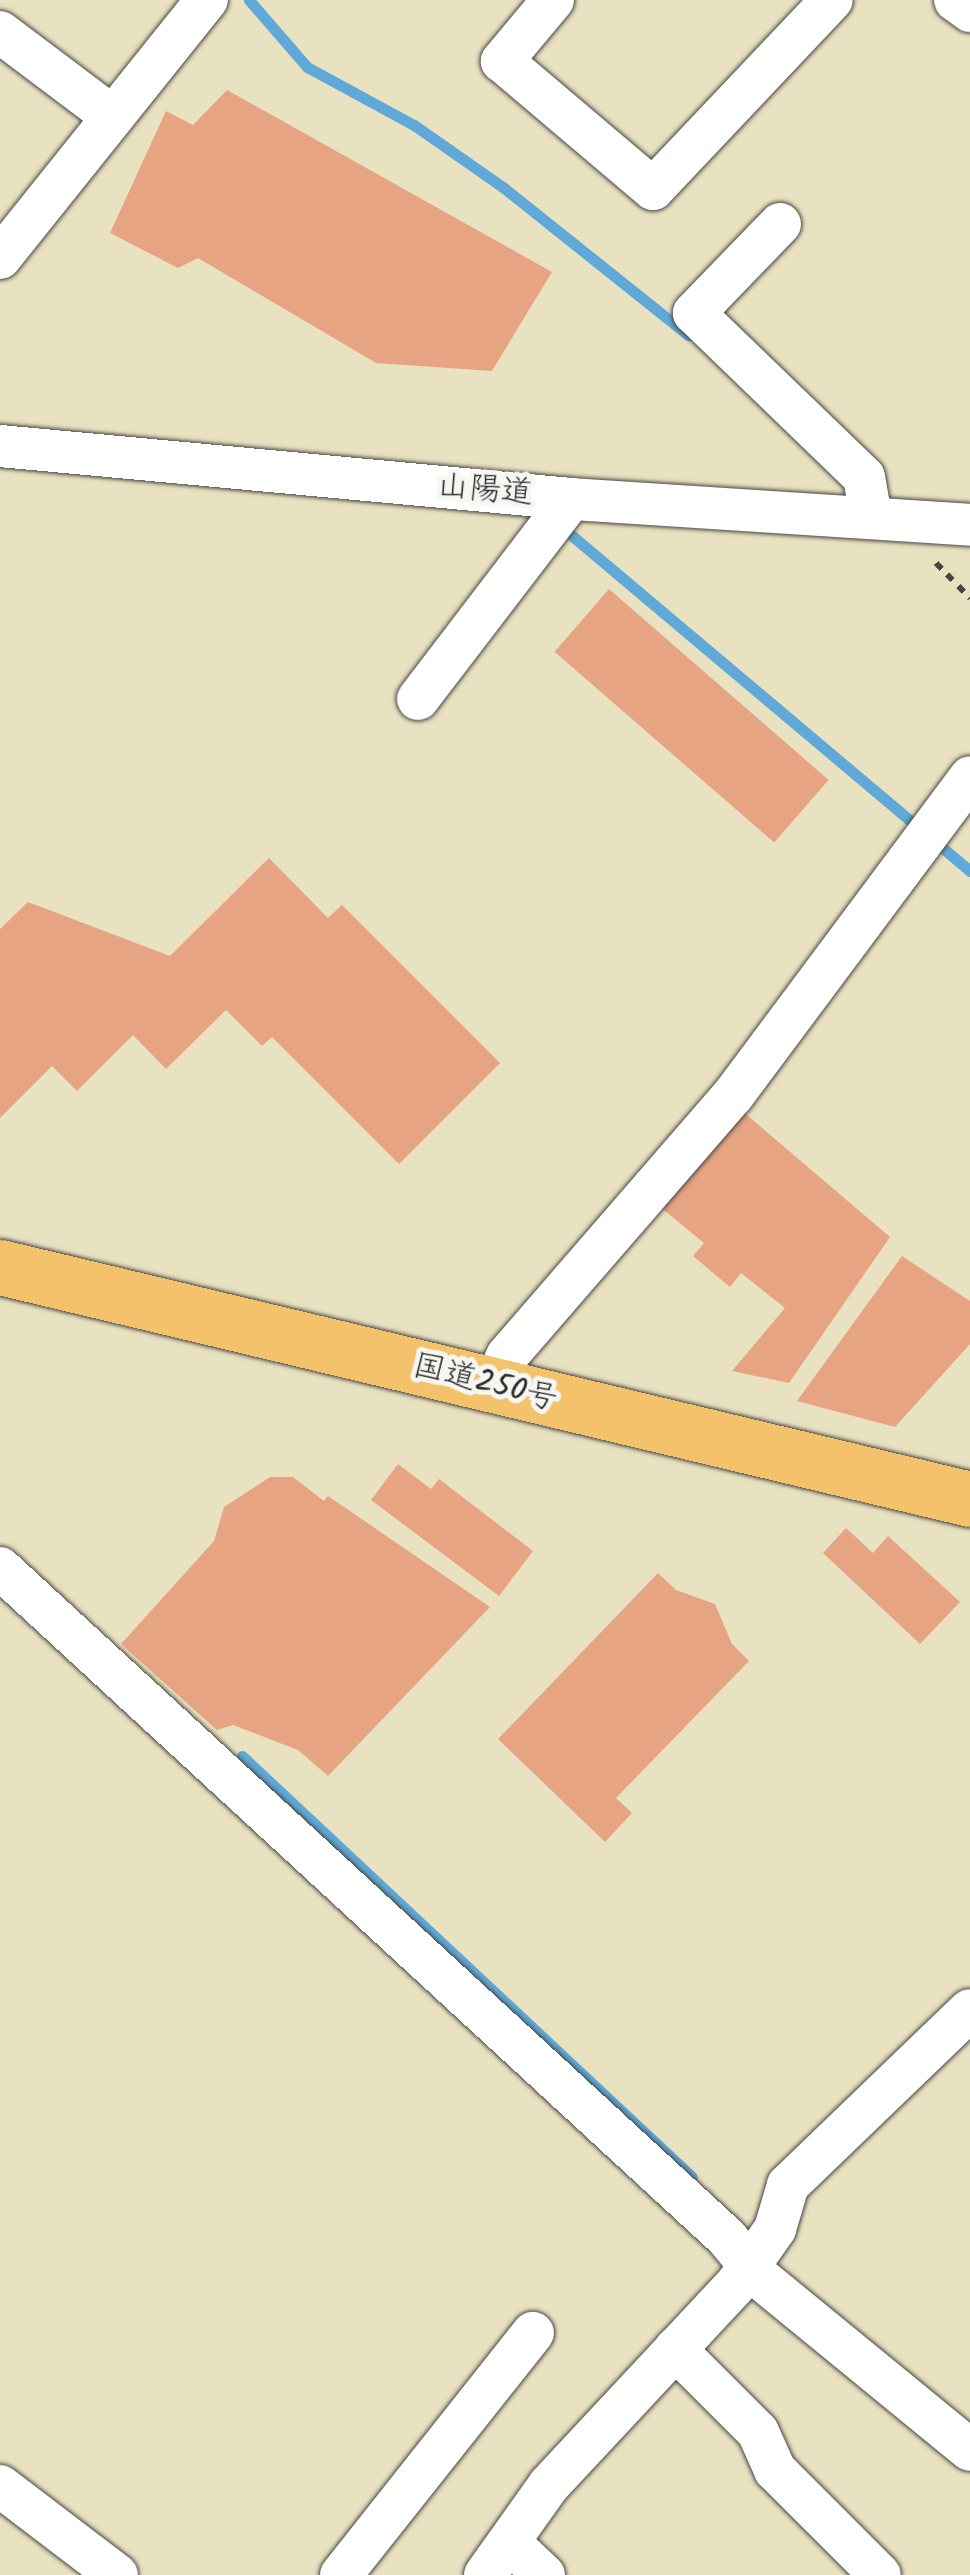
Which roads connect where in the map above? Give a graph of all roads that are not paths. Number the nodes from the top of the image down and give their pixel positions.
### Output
1 (207, 0) edge
2 (552, 0) edge
3 (832, 0) edge
4 (954, 0) edge
5 (970, 11) edge
6 (0, 32) edge
7 (110, 116) junction
8 (780, 224) dead end
9 (0, 258) edge
10 (0, 446) edge
11 (571, 499) junction
12 (870, 517) junction
13 (970, 525) edge
14 (418, 699) dead end
15 (970, 777) edge
16 (0, 1266) edge
17 (492, 1386) junction
18 (970, 1499) edge
19 (0, 1568) edge
20 (970, 2010) edge
21 (750, 2263) junction
22 (533, 2333) dead end
23 (674, 2349) junction
24 (970, 2450) edge
25 (0, 2486) edge
26 (497, 2558) edge
27 (116, 2575) edge
28 (340, 2575) edge
29 (544, 2575) edge
30 (880, 2575) edge

1 - 7 street
2 - 3 street
4 - 5 street
6 - 7 street
7 - 9 street
8 - 12 street
10 - 11 street, 山陽道
11 - 12 street, 山陽道
11 - 14 street
12 - 13 street, 山陽道
15 - 17 street
16 - 17 highway, 国道250号
17 - 18 highway, 国道250号
19 - 21 street
20 - 21 street
21 - 23 street
21 - 24 street
22 - 28 street
23 - 26 street
23 - 30 street
25 - 27 street
26 - 29 street

